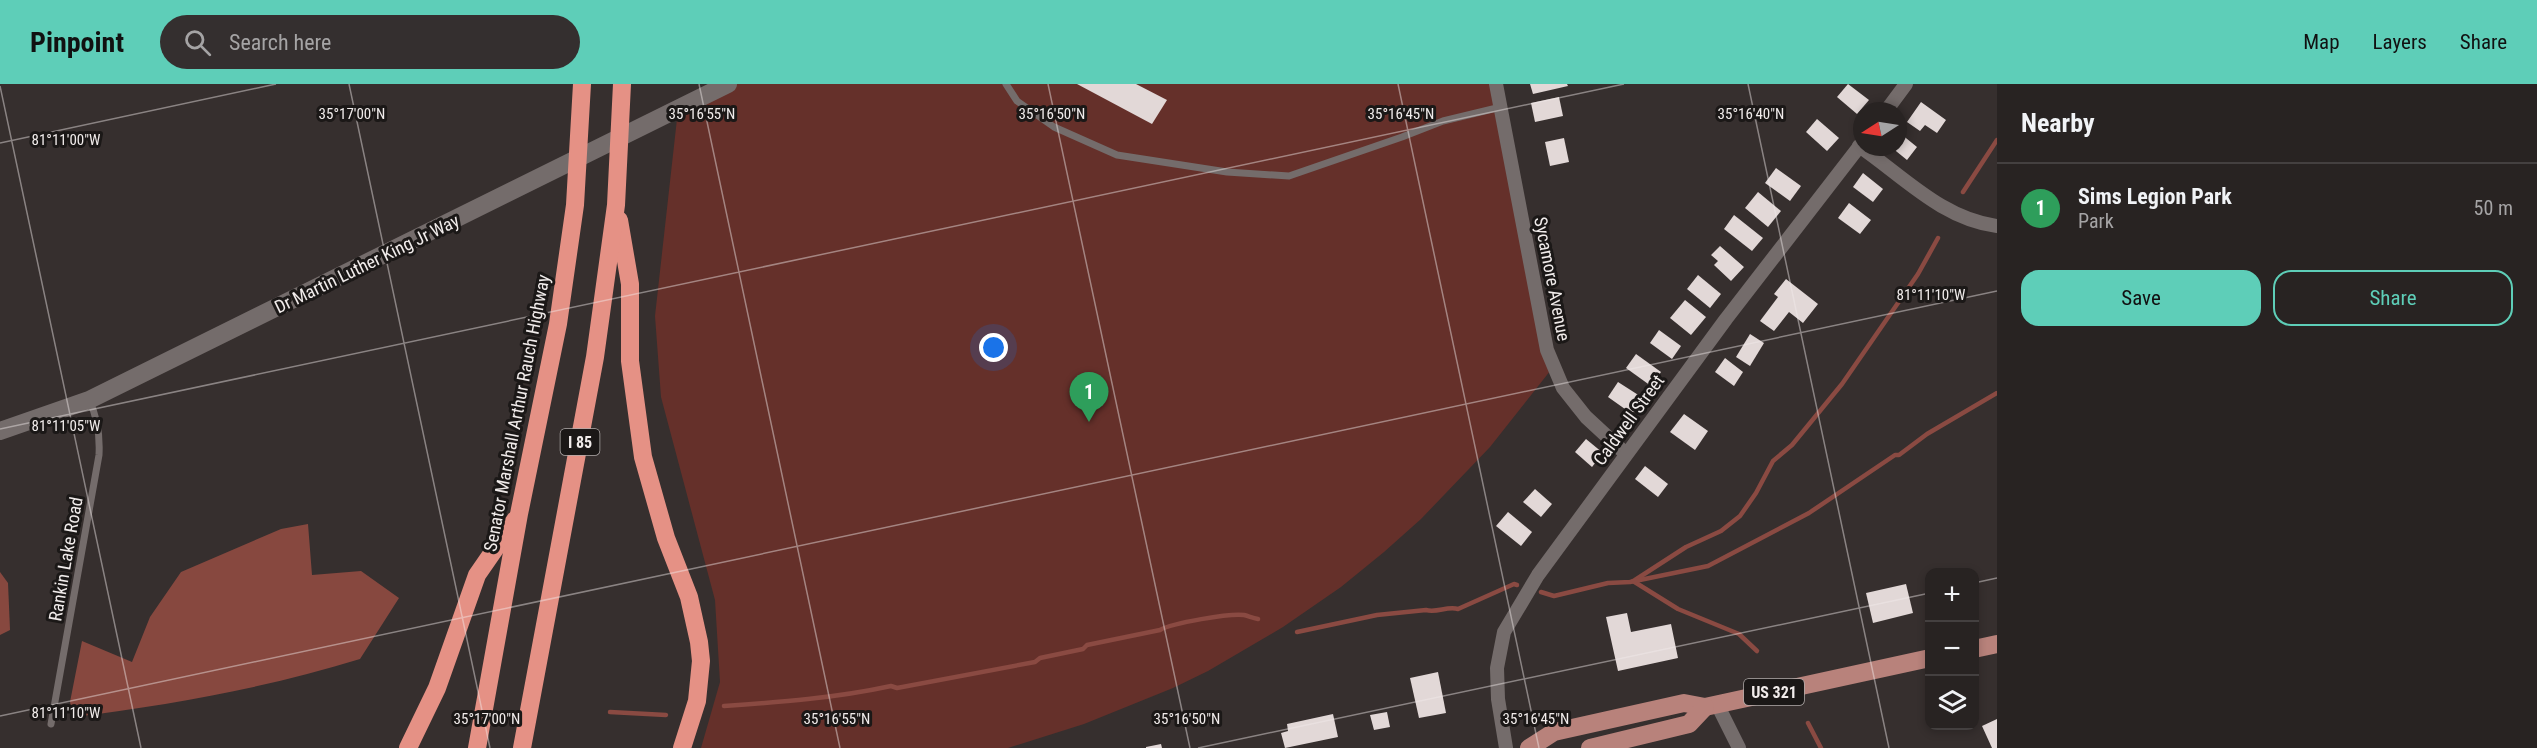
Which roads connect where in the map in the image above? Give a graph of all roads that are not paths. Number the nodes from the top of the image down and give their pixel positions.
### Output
1 (582, 84) edge
2 (622, 84) edge
3 (728, 84) edge
4 (1006, 84) edge
5 (1496, 84) edge
6 (1906, 84) edge
7 (1893, 102) edge
8 (1501, 107) junction
9 (1853, 155) edge
10 (1875, 156) edge
11 (616, 205) junction
12 (1997, 226) edge
13 (89, 400) junction
14 (0, 432) edge
15 (1626, 454) junction
16 (519, 514) junction
17 (1997, 644) edge
18 (1979, 648) edge
19 (1925, 659) edge
20 (1711, 706) junction
21 (51, 724) dead end
22 (408, 748) edge
23 (477, 748) edge
24 (522, 748) edge
25 (682, 748) edge
26 (1506, 748) edge
27 (1529, 748) edge
28 (1590, 748) edge
29 (1739, 748) edge

1 - 16 highway, Senator Marshall Arthur Rauch Highway / I 85
2 - 11 highway, I 85
3 - 13 main road, Dr Martin Luther King Jr Way
4 - 8 lane
5 - 8 street, Sycamore Avenue
6 - 7 street
8 - 15 street, Sycamore Avenue
9 - 15 street, Caldwell Street
10 - 12 street
11 - 24 highway, I 85
11 - 25 highway
13 - 14 main road, Dr Martin Luther King Jr Way
13 - 21 lane, Rankin Lake Road
15 - 26 street, Caldwell Street
16 - 22 highway
16 - 23 highway, Senator Marshall Arthur Rauch Highway / I 85
17 - 18 main road
19 - 20 main road, US 321
20 - 27 main road, US 321
20 - 28 main road, US 321
20 - 29 street

